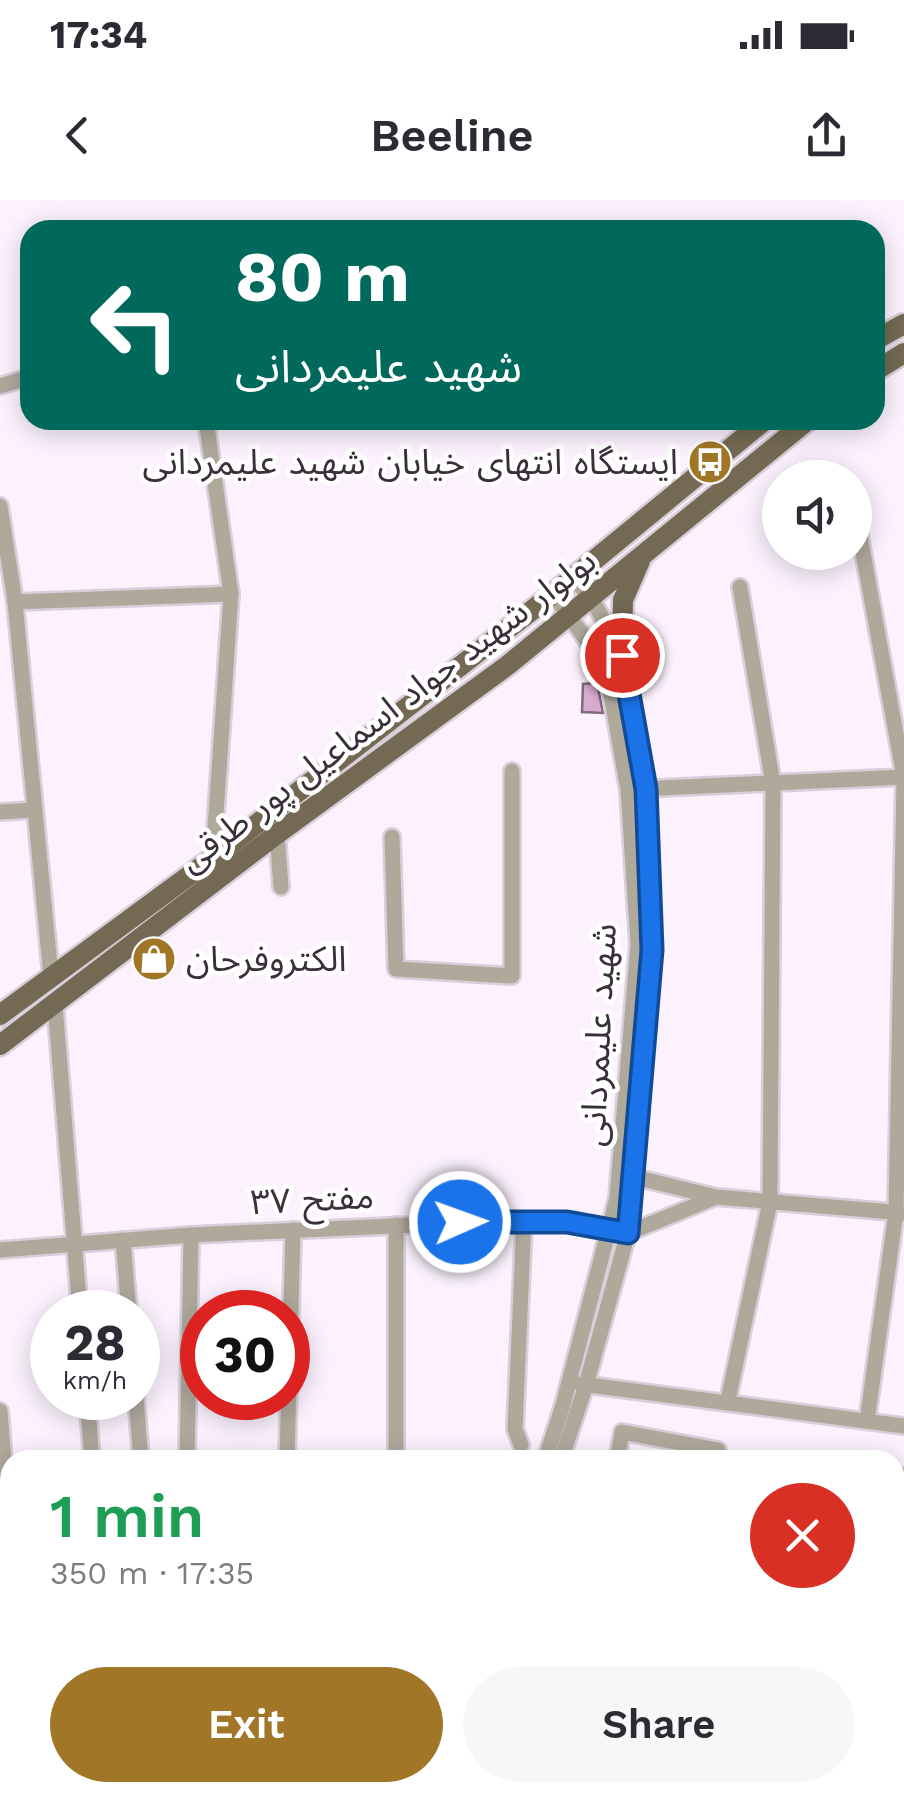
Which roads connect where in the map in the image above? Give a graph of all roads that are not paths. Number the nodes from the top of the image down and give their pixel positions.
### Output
1 (207, 430) edge
2 (753, 430) edge
3 (796, 430) edge
4 (0, 506) edge
5 (644, 553) junction
6 (866, 570) edge
7 (573, 578) junction
8 (740, 587) dead end
9 (231, 594) junction
10 (554, 594) junction
11 (592, 599) junction
12 (15, 602) junction
13 (571, 615) junction
14 (622, 655) junction
15 (512, 771) dead end
16 (904, 777) edge
17 (773, 784) junction
18 (646, 789) junction
19 (628, 790) junction
20 (34, 810) junction
21 (0, 812) edge
22 (277, 834) junction
23 (392, 837) dead end
24 (213, 858) junction
25 (281, 888) dead end
26 (52, 976) junction
27 (56, 1004) junction
28 (2, 1012) edge
29 (0, 1045) edge
30 (628, 1175) junction
31 (716, 1196) junction
32 (770, 1202) junction
33 (900, 1213) edge
34 (524, 1220) junction
35 (396, 1225) junction
36 (292, 1230) junction
37 (619, 1232) junction
38 (192, 1235) junction
39 (123, 1240) junction
40 (74, 1244) junction
41 (0, 1250) edge
42 (78, 1290) edge
43 (127, 1290) edge
44 (570, 1380) junction
45 (586, 1385) junction
46 (728, 1400) junction
47 (0, 1411) edge
48 (88, 1420) edge
49 (138, 1420) edge
50 (866, 1420) junction
51 (904, 1426) edge
52 (521, 1445) dead end
53 (4, 1450) edge
54 (91, 1450) edge
55 (140, 1450) edge
56 (188, 1450) edge
57 (287, 1450) edge
58 (396, 1450) edge
59 (548, 1450) edge
60 (564, 1450) edge
61 (619, 1450) edge
62 (696, 1450) edge

1 - 9 street
2 - 7 main road, بولوار شهید جواد اسماعیل پور طرقی
3 - 5 main road, بولوار شهید جواد اسماعیل پور طرقی
4 - 12 street
5 - 11 main road, بولوار شهید جواد اسماعیل پور طرقی
5 - 14 main road
6 - 16 street
7 - 10 main road, بولوار شهید جواد اسماعیل پور طرقی
7 - 11 street, شهید علیمردانی
8 - 17 street
9 - 12 street
9 - 24 street
10 - 13 street, شهید علیمردانی
10 - 24 main road, بولوار شهید جواد اسماعیل پور طرقی
11 - 13 main road, بولوار شهید جواد اسماعیل پور طرقی
11 - 14 street, شهید علیمردانی
12 - 20 street
13 - 19 street, شهید علیمردانی
13 - 22 main road, بولوار شهید جواد اسماعیل پور طرقی
14 - 18 street, شهید علیمردانی
15 - 23 street
16 - 17 street
16 - 33 street
17 - 18 street
17 - 32 street
18 - 19 street
18 - 30 street, شهید علیمردانی
19 - 30 street, شهید علیمردانی
20 - 21 street
20 - 26 street
22 - 25 street
22 - 27 main road, بولوار شهید جواد اسماعیل پور طرقی
24 - 26 main road, بولوار شهید جواد اسماعیل پور طرقی
26 - 28 main road, بولوار شهید جواد اسماعیل پور طرقی
27 - 29 main road, بولوار شهید جواد اسماعیل پور طرقی
27 - 40 street
30 - 31 street
30 - 37 street, شهید علیمردانی
31 - 32 street
31 - 37 street
32 - 33 street
32 - 46 street
33 - 50 street
34 - 35 street, مفتح ۳۷
34 - 37 street, مفتح ۳۷
34 - 52 street
35 - 36 street, مفتح ۳۷
35 - 58 street
36 - 38 street, مفتح ۳۷
36 - 57 street
37 - 44 street, شهید علیمردانی
37 - 45 street, شهید علیمردانی
38 - 39 street, مفتح ۳۷
38 - 56 street
39 - 40 street, مفتح ۳۷
39 - 43 street
40 - 41 street, مفتح ۳۷
40 - 42 street
44 - 45 street
44 - 59 street, شهید علیمردانی
45 - 46 street
45 - 60 street, شهید علیمردانی
46 - 50 street
47 - 53 street
48 - 54 street
49 - 55 street
50 - 51 street
61 - 62 street

